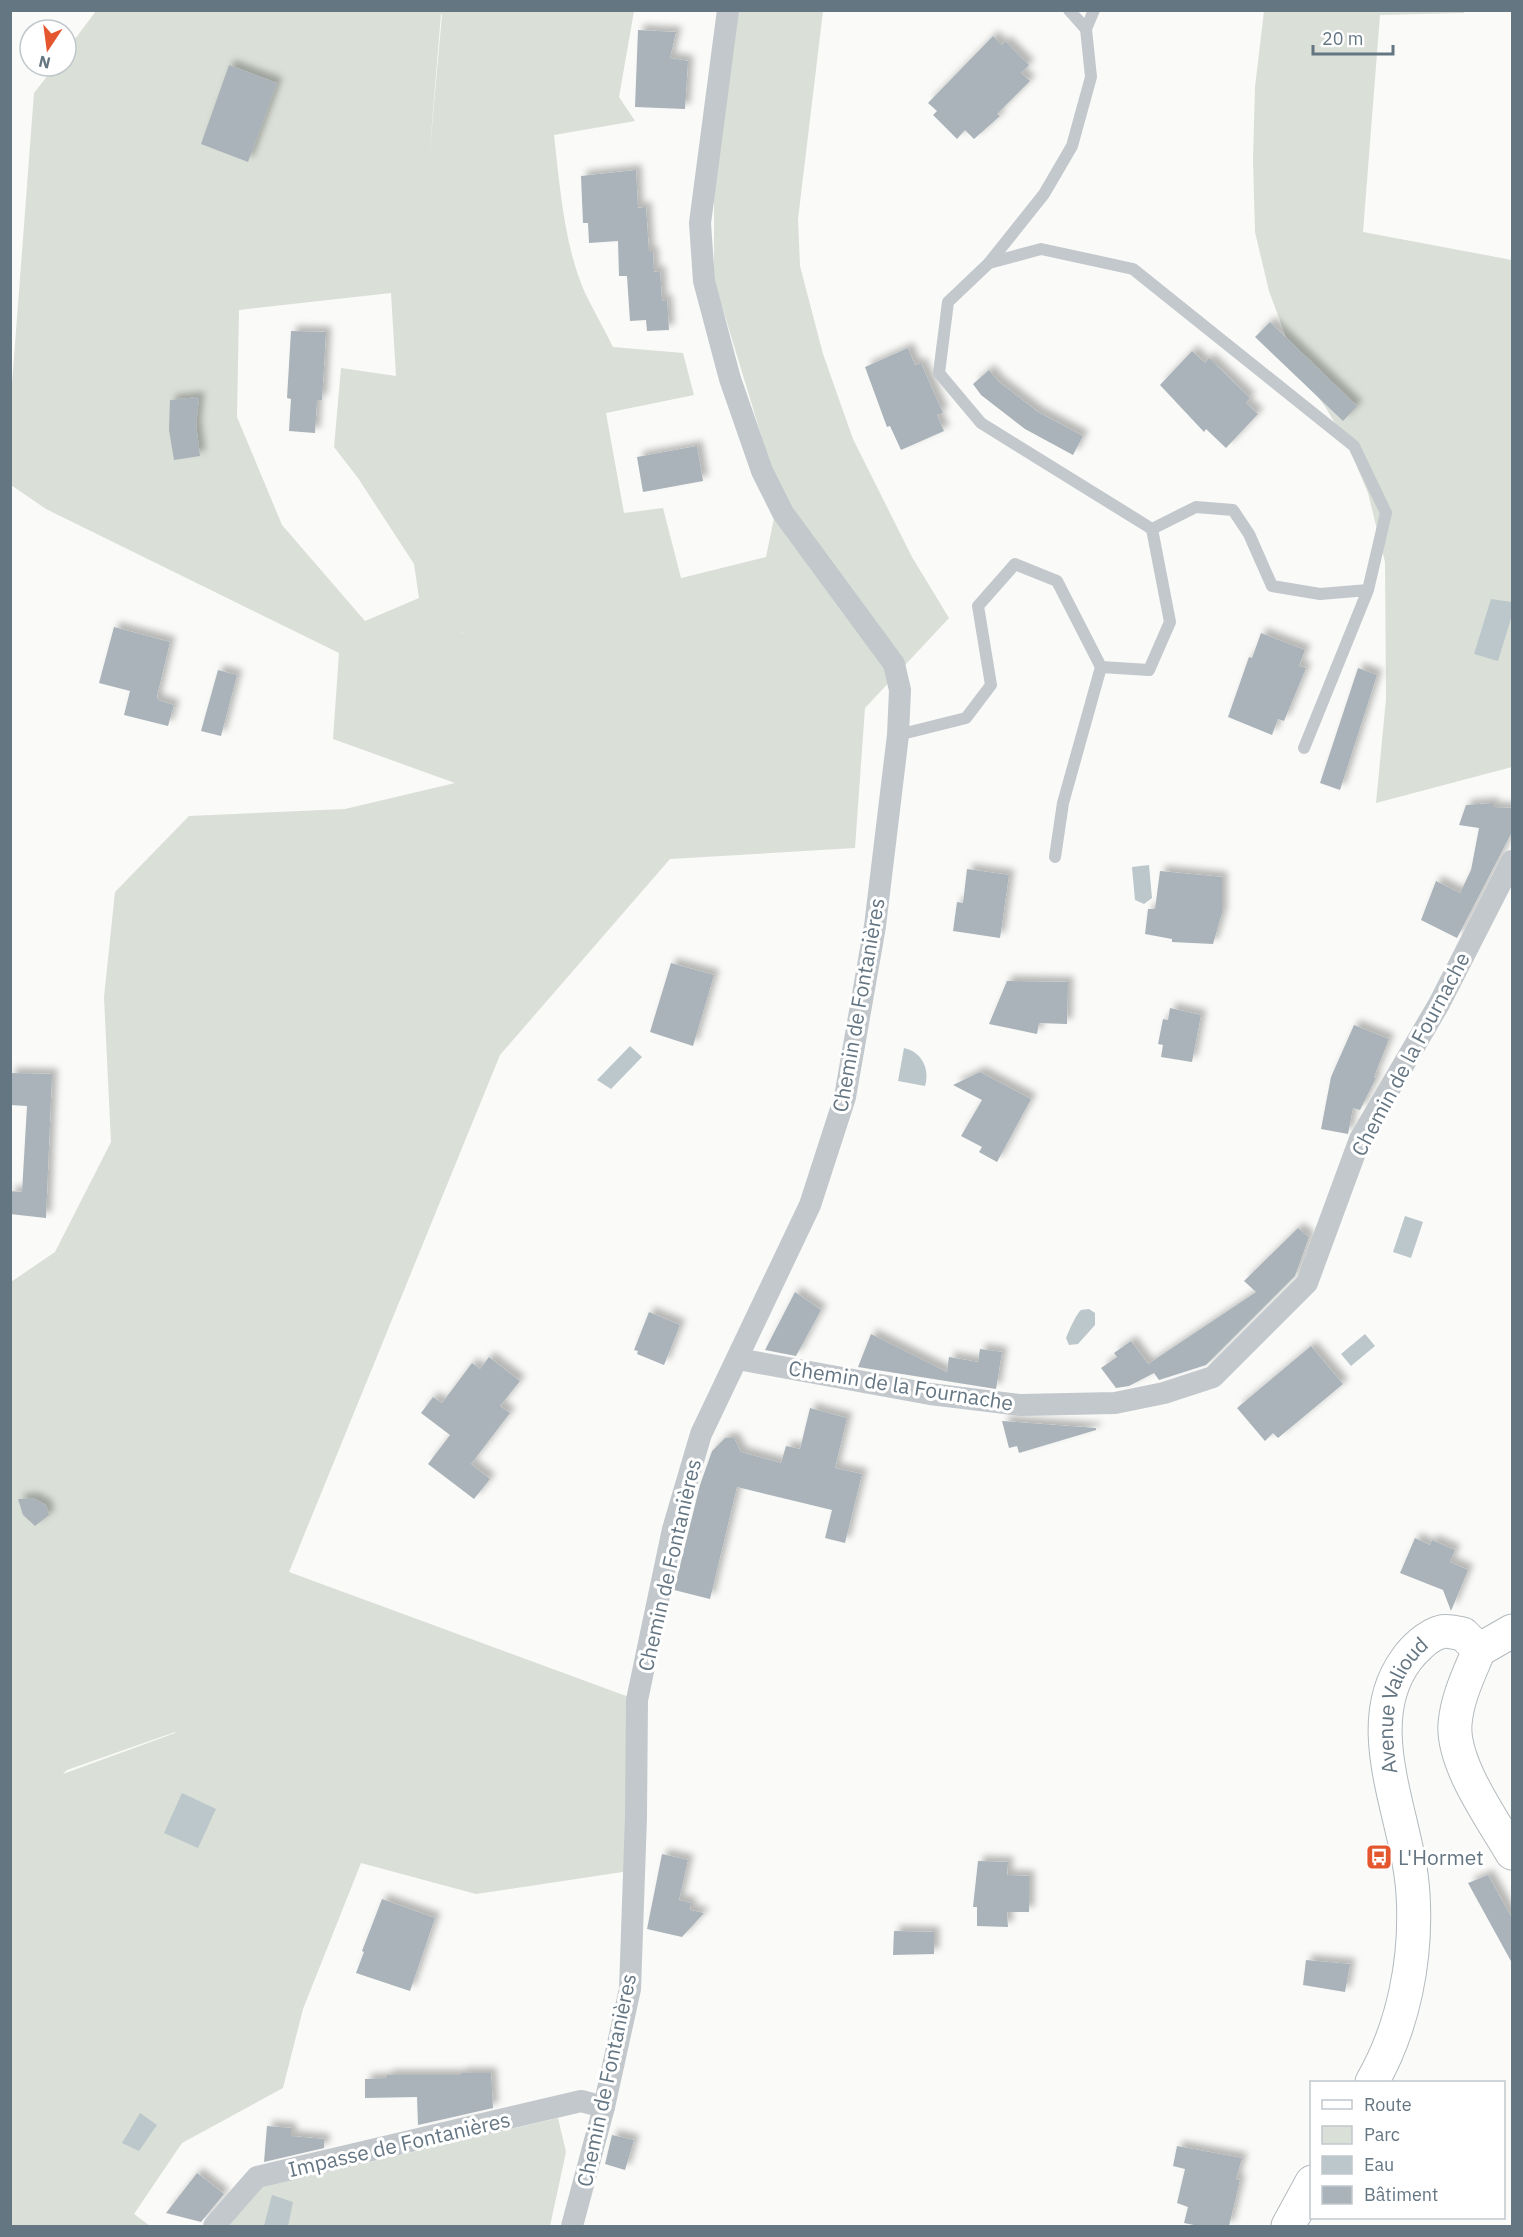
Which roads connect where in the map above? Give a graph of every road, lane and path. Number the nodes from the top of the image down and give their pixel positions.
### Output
1 (728, 10) edge
2 (1069, 10) edge
3 (1094, 10) edge
4 (1086, 29) junction
5 (989, 263) junction
6 (1152, 529) junction
7 (1368, 590) junction
8 (1101, 667) junction
9 (898, 735) junction
10 (1304, 748) dead end
11 (1054, 857) dead end
12 (1512, 861) edge
13 (738, 1359) junction
14 (1512, 1631) edge
15 (1479, 1650) junction
16 (1512, 1854) edge
17 (1372, 2081) edge
18 (604, 2107) junction
19 (1310, 2184) edge
20 (214, 2226) edge
21 (572, 2226) edge
22 (1288, 2226) edge

1 - 9 street, Chemin de Fontanières
2 - 4 lane
3 - 4 lane
4 - 5 lane
5 - 6 lane
5 - 7 lane
6 - 7 lane
6 - 8 lane
7 - 10 lane
8 - 9 lane
8 - 11 lane
9 - 13 street, Chemin de Fontanières
12 - 13 street, Chemin de la Fournache
13 - 18 street, Chemin de Fontanières
14 - 15 main road
15 - 16 main road
15 - 17 main road, Avenue Valioud
18 - 20 street, Impasse de Fontanières
18 - 21 street, Chemin de Fontanières
19 - 22 main road

